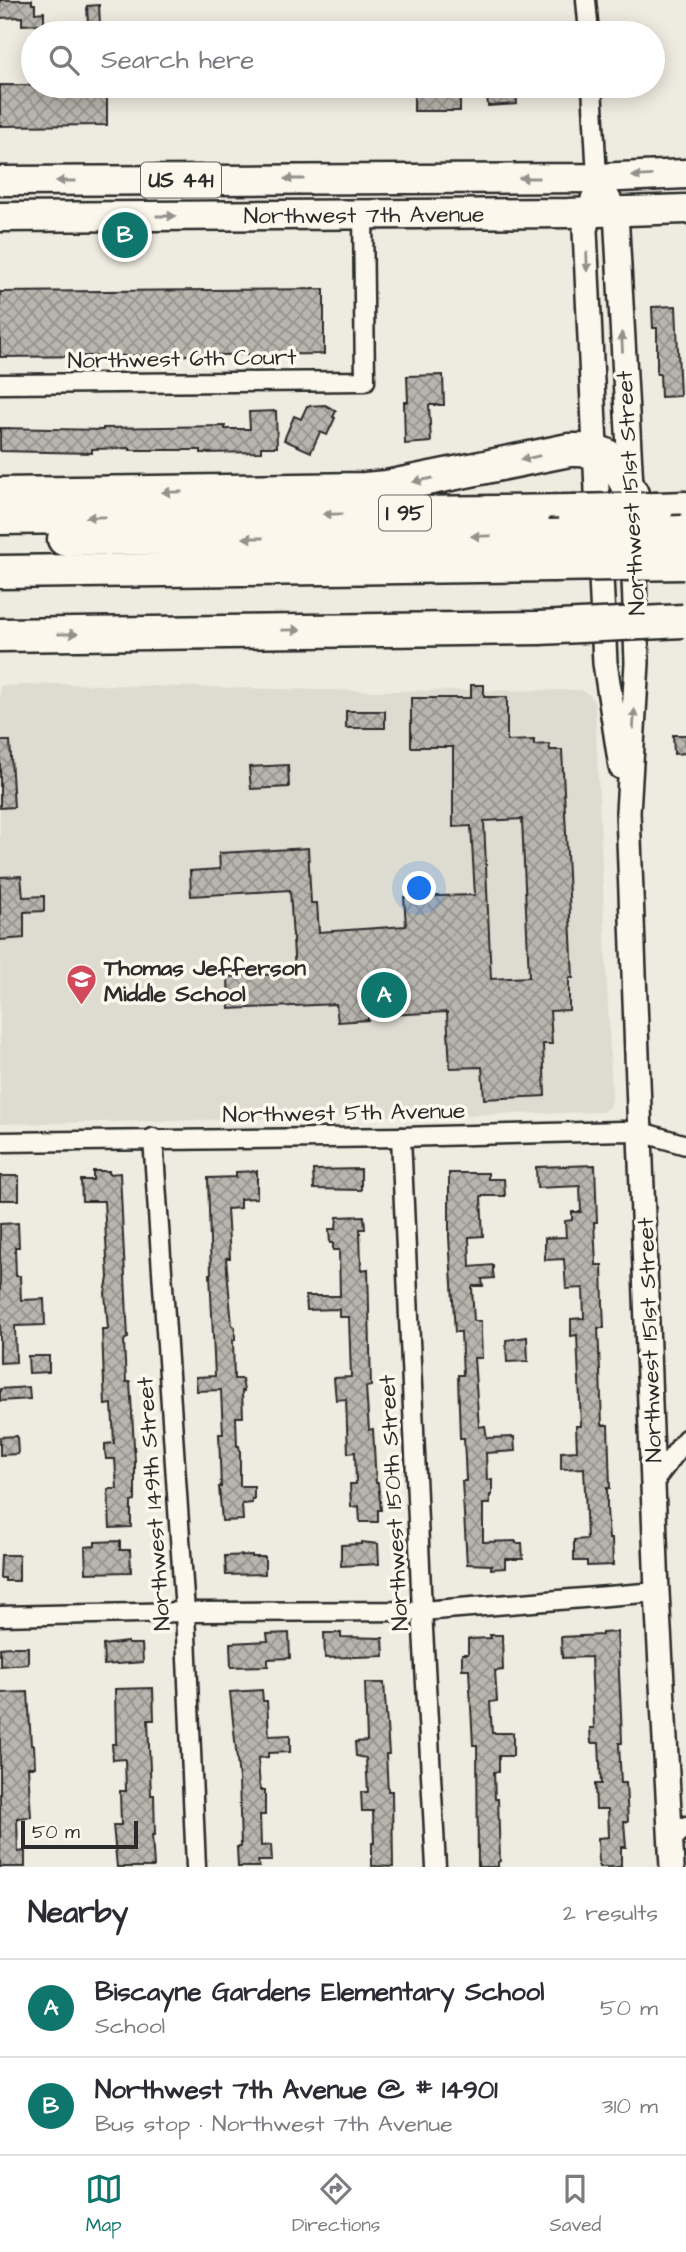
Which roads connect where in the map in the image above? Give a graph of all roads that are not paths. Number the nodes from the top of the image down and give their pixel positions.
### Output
1 (586, 0) edge
2 (588, 21) edge
3 (593, 98) edge
4 (686, 174) edge
5 (597, 178) junction
6 (362, 179) junction
7 (0, 181) edge
8 (686, 209) edge
9 (603, 212) junction
10 (363, 214) junction
11 (215, 215) junction
12 (0, 217) edge
13 (0, 384) edge
14 (595, 449) junction
15 (0, 494) edge
16 (0, 518) edge
17 (676, 538) edge
18 (0, 540) edge
19 (550, 558) junction
20 (0, 572) edge
21 (685, 621) edge
22 (0, 635) edge
23 (606, 663) junction
24 (637, 663) junction
25 (628, 812) junction
26 (641, 1132) junction
27 (401, 1137) junction
28 (153, 1139) junction
29 (0, 1142) edge
30 (686, 1144) edge
31 (686, 1439) edge
32 (654, 1481) junction
33 (657, 1592) junction
34 (422, 1611) junction
35 (185, 1612) junction
36 (0, 1616) edge
37 (678, 1834) edge
38 (196, 1867) edge
39 (436, 1867) edge
40 (672, 1867) edge

1 - 2 street
3 - 5 street, Northwest 151st Street
4 -> 5 main road, Northwest 7th Avenue / US 441
5 -> 6 main road, Northwest 7th Avenue / US 441
5 - 9 street, Northwest 151st Street
6 -> 7 main road, Northwest 7th Avenue / US 441
6 - 11 main road
8 - 9 main road, Northwest 7th Avenue / US 441
9 - 10 main road, Northwest 7th Avenue / US 441
9 -> 14 street, Northwest 151st Street
17 -> 9 street, Northwest 151st Street
10 - 11 main road, Northwest 7th Avenue / US 441
10 - 13 street, Northwest 6th Court
12 -> 11 main road, Northwest 7th Avenue / US 441
14 -> 15 highway
14 - 17 highway
14 - 23 street, Northwest 151st Street
17 -> 16 highway, I 95, bridge
17 - 19 highway, bridge
17 - 24 street, Northwest 151st Street
19 -> 18 highway
19 - 20 highway
22 -> 21 highway, bridge
23 - 24 street
23 - 25 street, Northwest 151st Street
25 -> 24 street, Northwest 151st Street
25 - 26 street, Northwest 151st Street
26 - 27 street, Northwest 5th Avenue
26 - 30 street, Northwest 5th Avenue
26 - 32 street, Northwest 151st Street
27 - 28 street, Northwest 5th Avenue
27 - 34 street, Northwest 150th Street
28 - 29 street, Northwest 5th Avenue
28 - 35 street, Northwest 149th Street
31 - 32 street
32 - 33 street, Northwest 151st Street
33 - 34 street
33 - 37 street, Northwest 151st Street
34 - 35 street
34 - 39 street, Northwest 150th Street
35 - 36 street
35 - 38 street, Northwest 149th Street
37 - 40 street, Northwest 151st Street

